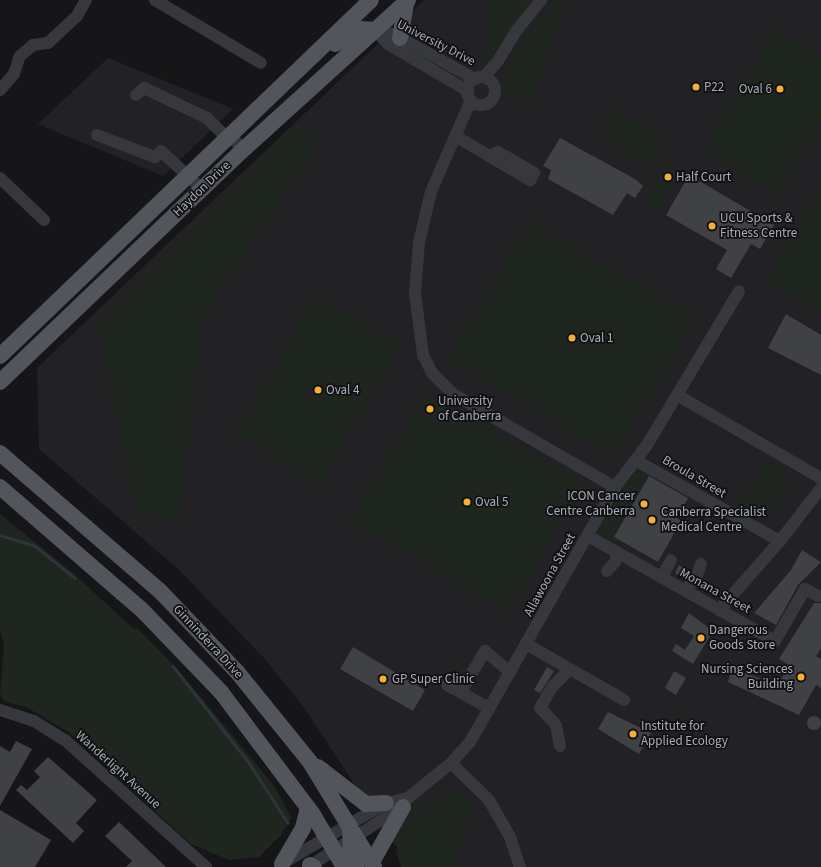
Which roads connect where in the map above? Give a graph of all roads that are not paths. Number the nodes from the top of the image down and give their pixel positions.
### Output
1 (86, 0) edge
2 (155, 0) edge
3 (372, 0) edge
4 (541, 0) edge
5 (407, 1) edge
6 (375, 30) junction
7 (400, 38) junction
8 (261, 63) dead end
9 (298, 70) junction
10 (484, 80) junction
11 (0, 90) edge
12 (136, 95) dead end
13 (469, 95) junction
14 (485, 104) junction
15 (97, 134) dead end
16 (456, 134) junction
17 (228, 136) junction
18 (245, 148) junction
19 (489, 156) dead end
20 (188, 176) junction
21 (0, 178) edge
22 (202, 189) junction
23 (44, 220) dead end
24 (739, 291) dead end
25 (0, 356) edge
26 (17, 366) junction
27 (0, 382) edge
28 (0, 390) edge
29 (677, 395) junction
30 (0, 453) edge
31 (635, 460) junction
32 (821, 478) edge
33 (0, 487) edge
34 (615, 487) junction
35 (821, 488) edge
36 (588, 536) junction
37 (780, 541) junction
38 (671, 560) dead end
39 (699, 568) dead end
40 (662, 577) junction
41 (687, 588) junction
42 (818, 596) dead end
43 (719, 610) junction
44 (526, 644) junction
45 (486, 651) junction
46 (516, 661) junction
47 (570, 669) junction
48 (510, 672) junction
49 (447, 685) dead end
50 (461, 692) junction
51 (624, 700) dead end
52 (489, 708) junction
53 (0, 710) edge
54 (560, 746) dead end
55 (310, 762) junction
56 (451, 763) junction
57 (405, 802) junction
58 (386, 803) junction
59 (308, 808) junction
60 (352, 834) junction
61 (331, 844) junction
62 (373, 865) edge
63 (279, 866) edge
64 (310, 866) edge
65 (206, 867) edge
66 (344, 867) edge
67 (356, 867) edge
68 (520, 867) edge

1 - 11 street
2 - 8 street
3 - 6 main road
3 - 9 main road, Haydon Drive
4 - 10 street
5 - 6 main road, Haydon Drive
5 - 7 main road
6 - 7 street, University Drive
6 - 9 main road
6 - 13 street, University Drive
6 - 18 main road, Haydon Drive
7 - 10 street, University Drive
9 - 17 main road, Haydon Drive
10 - 13 street
10 - 14 street
12 - 17 street
13 - 14 street, University Drive
13 - 16 street
14 - 16 street
15 - 20 street
16 - 19 street
16 - 34 street
17 - 18 street
17 - 20 main road, Haydon Drive
18 - 22 main road, Haydon Drive
20 - 22 street
20 - 25 main road, Haydon Drive
21 - 23 street
22 - 26 main road, Haydon Drive
24 - 29 street, Allawoona Street
26 - 27 main road, Haydon Drive
26 - 28 main road
29 - 31 street, Allawoona Street
29 - 32 street
30 - 55 main road, Ginninderra Drive
31 - 34 street, Allawoona Street
31 - 37 street, Broula Street
33 - 59 main road, Ginninderra Drive
34 - 36 street, Allawoona Street
35 - 37 street
36 - 40 street, Monana Street
36 - 44 street, Allawoona Street
37 - 43 street
38 - 40 street
39 - 41 street
40 - 41 street, Monana Street
41 - 43 street, Monana Street
42 - 43 street, Monana Street
44 - 46 street, Allawoona Street
44 - 47 street
45 - 46 street
45 - 48 street
45 - 50 street
46 - 48 street, Allawoona Street
47 - 51 street
47 - 54 street
48 - 52 street, Allawoona Street
49 - 50 street
50 - 52 street
52 - 56 street, Allawoona Street
53 - 65 street, Wanderlight Avenue
55 - 58 main road
55 - 60 main road, Ginninderra Drive
56 - 57 street, Allawoona Street
56 - 68 street
57 - 58 street, Allawoona Street
57 - 60 street, Allawoona Street
57 - 62 main road
58 - 60 street, Allawoona Street
59 - 61 main road, Ginninderra Drive
59 - 63 main road
60 - 61 street, Allawoona Street
60 - 61 street
60 - 62 main road, Ginninderra Drive
60 - 67 main road
61 - 63 street
61 - 64 street
61 - 66 main road, Ginninderra Drive

